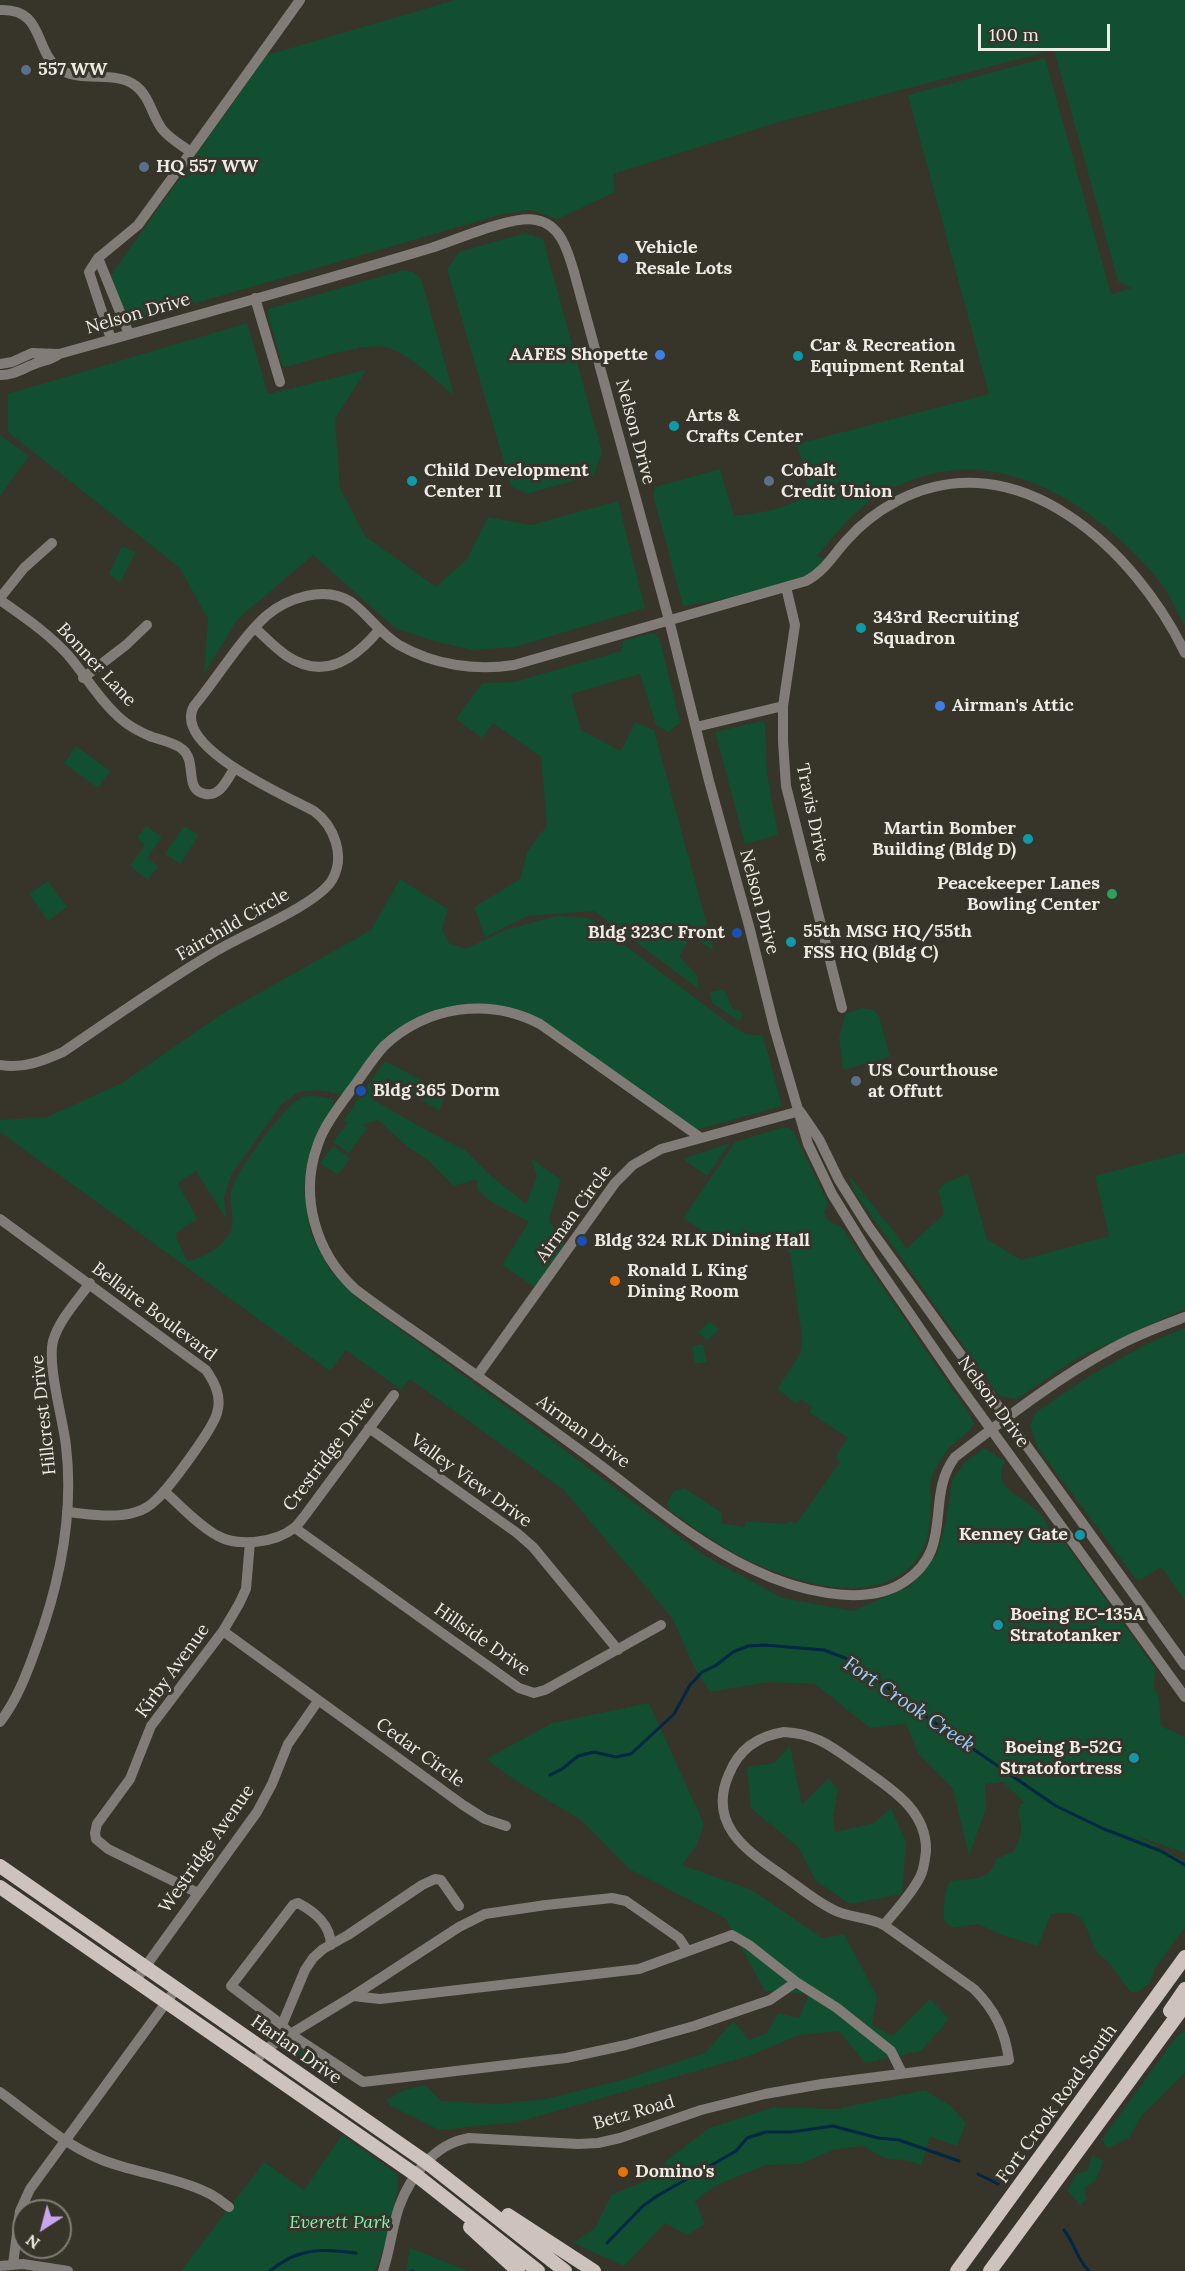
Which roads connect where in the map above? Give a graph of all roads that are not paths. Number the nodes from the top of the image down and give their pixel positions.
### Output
1 (300, 0) edge
2 (0, 10) edge
3 (191, 152) junction
4 (98, 258) junction
5 (255, 298) junction
6 (129, 334) junction
7 (111, 339) junction
8 (59, 354) junction
9 (0, 364) edge
10 (0, 375) edge
11 (280, 382) dead end
12 (52, 543) dead end
13 (786, 587) junction
14 (0, 599) edge
15 (669, 620) junction
16 (147, 625) dead end
17 (255, 628) junction
18 (379, 630) junction
19 (1185, 653) edge
20 (84, 678) junction
21 (783, 706) junction
22 (696, 727) junction
23 (234, 769) junction
24 (842, 1008) dead end
25 (0, 1065) edge
26 (800, 1111) junction
27 (700, 1138) junction
28 (0, 1219) edge
29 (90, 1283) junction
30 (1185, 1317) edge
31 (477, 1376) junction
32 (394, 1395) dead end
33 (1007, 1418) junction
34 (369, 1428) junction
35 (991, 1429) junction
36 (164, 1491) junction
37 (67, 1512) junction
38 (295, 1528) junction
39 (250, 1542) junction
40 (661, 1624) dead end
41 (223, 1631) junction
42 (618, 1650) junction
43 (1185, 1665) edge
44 (1185, 1697) edge
45 (318, 1701) junction
46 (0, 1722) edge
47 (506, 1826) dead end
48 (0, 1866) edge
49 (0, 1887) edge
50 (198, 1893) junction
51 (459, 1906) dead end
52 (884, 1925) junction
53 (331, 1945) junction
54 (687, 1950) junction
55 (1185, 1957) edge
56 (145, 1967) junction
57 (135, 1981) junction
58 (796, 1982) junction
59 (176, 1989) junction
60 (1185, 1989) edge
61 (354, 1996) junction
62 (165, 2003) junction
63 (1185, 2005) edge
64 (282, 2025) junction
65 (290, 2034) junction
66 (264, 2050) junction
67 (254, 2064) junction
68 (902, 2073) junction
69 (1131, 2078) junction
70 (0, 2092) edge
71 (67, 2140) junction
72 (426, 2162) junction
73 (416, 2175) junction
74 (229, 2207) dead end
75 (13, 2264) junction
76 (0, 2266) edge
77 (68, 2271) edge
78 (382, 2271) edge
79 (518, 2271) edge
80 (538, 2271) edge
81 (566, 2271) edge
82 (594, 2271) edge
83 (957, 2271) edge
84 (990, 2271) edge

1 - 3 street
2 - 3 street
3 - 4 street
4 - 6 street
4 - 7 street
5 - 6 street, Nelson Drive
5 - 11 street
5 - 15 street, Nelson Drive
6 - 7 street, Nelson Drive
7 - 8 street, Nelson Drive
8 - 9 street, Nelson Drive
8 - 10 street, Nelson Drive
12 - 14 street
13 - 15 street
13 - 19 street
13 - 21 street, Travis Drive
14 - 20 street, Bonner Lane
15 - 18 street
15 - 22 street, Nelson Drive
16 - 20 street
17 - 18 street
17 - 18 street
17 - 23 street, Fairchild Circle
20 - 23 street, Bonner Lane
21 - 22 street
21 - 24 street, Travis Drive
22 - 26 street, Nelson Drive
23 - 25 street, Fairchild Circle
26 - 27 street
26 - 33 street, Nelson Drive
26 - 35 street, Nelson Drive
27 - 31 street, Airman Circle
27 - 31 street
28 - 29 street, Bellaire Boulevard
29 - 36 street, Bellaire Boulevard
29 - 37 street, Hillcrest Drive
30 - 33 street, Airman Drive
31 - 35 street, Airman Drive
32 - 34 street, Crestridge Drive
33 - 35 street, Airman Drive
33 - 43 street, Nelson Drive
34 - 38 street, Crestridge Drive
34 - 42 street, Valley View Drive
35 - 44 street, Nelson Drive
36 - 37 street, Bellaire Boulevard
36 - 39 street, Crestridge Drive
37 - 46 street, Hillcrest Drive
38 - 39 street, Crestridge Drive
38 - 42 street, Hillside Drive
39 - 41 street, Kirby Avenue
40 - 42 street, Hillside Drive
41 - 45 street, Cedar Circle
41 - 50 street, Kirby Avenue
45 - 47 street, Cedar Circle
45 - 50 street, Westridge Avenue
48 - 56 main road, Harlan Drive
49 - 57 main road, Harlan Drive
50 - 56 street, Westridge Avenue
51 - 53 street, Harlan Drive
52 - 52 street
52 - 68 street, Betz Road
53 - 64 street, Harlan Drive
53 - 64 street, Harlan Drive
54 - 58 street
54 - 61 street
54 - 61 street
55 - 83 main road, Fort Crook Road South
56 - 57 street, Westridge Avenue
56 - 59 main road, Harlan Drive
57 - 62 main road, Harlan Drive
58 - 65 street
58 - 68 street
59 - 62 street
59 - 66 main road, Harlan Drive
60 - 69 main road
61 - 65 street
62 - 67 main road, Harlan Drive
62 - 71 street
63 - 69 main road
64 - 65 street, Harlan Drive
65 - 66 street
66 - 67 street
66 - 72 main road, Harlan Drive
67 - 73 main road, Harlan Drive
68 - 72 street, Betz Road
69 - 84 main road
70 - 71 street
71 - 74 street
71 - 75 street
72 - 73 street, Betz Road
72 - 81 main road, Harlan Drive
72 - 82 main road
73 - 78 street, Betz Road
73 - 79 main road
73 - 80 main road, Harlan Drive
75 - 76 street
75 - 77 street

